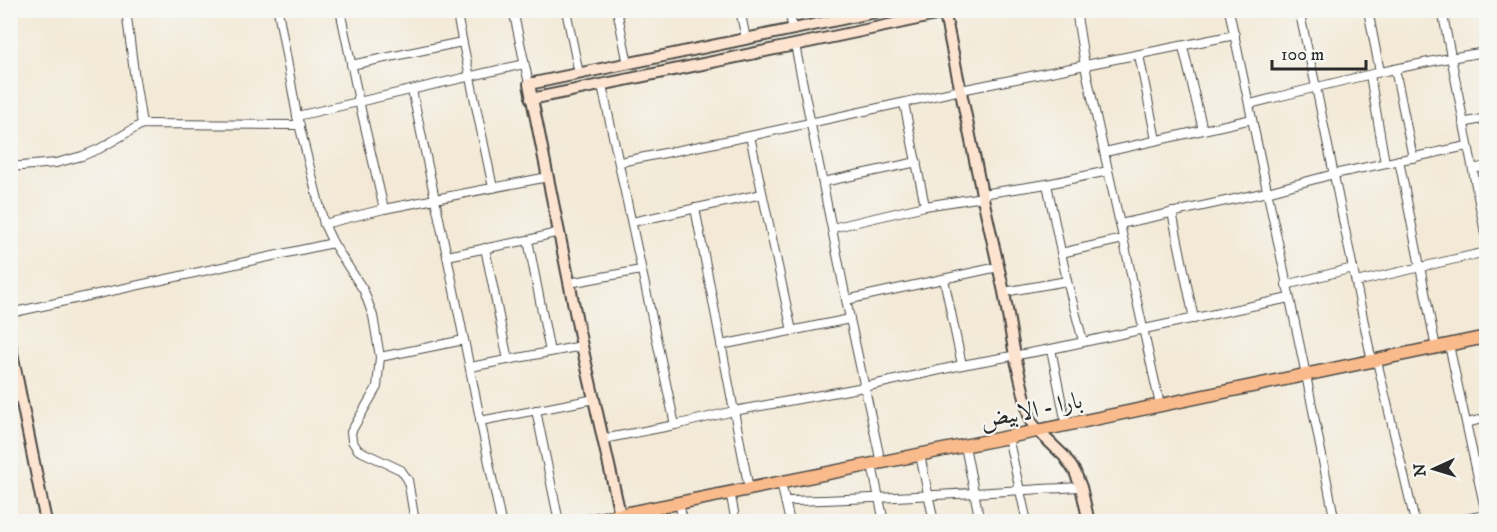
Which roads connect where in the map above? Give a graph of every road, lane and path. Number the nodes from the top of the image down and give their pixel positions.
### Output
1 (126, 10) edge
2 (278, 10) edge
3 (340, 10) edge
4 (456, 10) edge
5 (513, 10) edge
6 (566, 10) edge
7 (616, 10) edge
8 (740, 10) edge
9 (789, 10) edge
10 (885, 10) edge
11 (959, 10) edge
12 (1076, 10) edge
13 (1229, 10) edge
14 (1299, 10) edge
15 (1368, 10) edge
16 (1442, 10) edge
17 (945, 12) edge
18 (843, 15) edge
19 (793, 30) junction
20 (1235, 35) junction
21 (746, 39) junction
22 (462, 42) junction
23 (795, 45) junction
24 (1183, 47) junction
25 (1486, 52) edge
26 (1139, 55) junction
27 (1450, 58) junction
28 (524, 64) junction
29 (628, 64) junction
30 (351, 65) junction
31 (1085, 66) junction
32 (1395, 69) junction
33 (1380, 72) junction
34 (579, 74) junction
35 (1370, 75) junction
36 (470, 77) junction
37 (529, 84) junction
38 (602, 85) junction
39 (1316, 87) junction
40 (412, 90) junction
41 (961, 90) junction
42 (531, 99) junction
43 (358, 101) junction
44 (904, 103) junction
45 (1250, 104) junction
46 (1486, 118) edge
47 (1252, 119) junction
48 (299, 120) junction
49 (811, 123) junction
50 (1463, 123) junction
51 (142, 124) junction
52 (1203, 130) junction
53 (750, 136) junction
54 (1156, 140) junction
55 (1467, 146) junction
56 (1105, 152) junction
57 (1413, 158) junction
58 (1399, 160) junction
59 (620, 162) junction
60 (917, 162) junction
61 (1385, 163) junction
62 (1486, 166) edge
63 (10, 167) edge
64 (1473, 169) junction
65 (1108, 171) junction
66 (1334, 174) junction
67 (548, 177) junction
68 (823, 182) junction
69 (1047, 184) junction
70 (493, 188) junction
71 (1267, 192) junction
72 (762, 194) junction
73 (982, 195) junction
74 (435, 198) junction
75 (926, 206) junction
76 (695, 208) junction
77 (384, 209) junction
78 (1172, 212) junction
79 (632, 222) junction
80 (324, 224) junction
81 (1120, 224) junction
82 (832, 228) junction
83 (559, 232) junction
84 (1486, 238) edge
85 (1123, 239) junction
86 (528, 240) junction
87 (333, 243) junction
88 (485, 248) junction
89 (1486, 252) edge
90 (1061, 253) junction
91 (447, 256) junction
92 (998, 267) junction
93 (1420, 267) junction
94 (1353, 268) junction
95 (641, 270) junction
96 (944, 279) junction
97 (1067, 280) junction
98 (1356, 282) junction
99 (569, 283) junction
100 (1286, 285) junction
101 (1004, 292) junction
102 (1289, 298) junction
103 (846, 300) junction
104 (10, 314) edge
105 (850, 319) junction
106 (1194, 319) junction
107 (1143, 329) junction
108 (792, 331) junction
109 (1486, 337) edge
110 (464, 340) junction
111 (1083, 341) junction
112 (10, 343) edge
113 (721, 345) junction
114 (582, 346) junction
115 (1443, 346) junction
116 (1051, 349) junction
117 (550, 352) junction
118 (1016, 356) junction
119 (380, 357) junction
120 (508, 360) junction
121 (1375, 361) junction
122 (962, 365) junction
123 (470, 368) junction
124 (1306, 375) junction
125 (864, 387) junction
126 (595, 399) junction
127 (1160, 405) junction
128 (536, 410) junction
129 (734, 411) junction
130 (1486, 418) edge
131 (480, 422) junction
132 (1467, 423) junction
133 (1066, 424) junction
134 (675, 425) junction
135 (1038, 431) junction
136 (1008, 437) junction
137 (603, 439) junction
138 (965, 446) junction
139 (920, 455) junction
140 (876, 464) junction
141 (782, 483) junction
142 (1081, 487) junction
143 (749, 489) junction
144 (1020, 490) junction
145 (730, 492) junction
146 (974, 493) junction
147 (928, 494) junction
148 (879, 499) junction
149 (785, 501) junction
150 (679, 502) junction
151 (1486, 514) edge
152 (621, 518) edge
153 (46, 522) edge
154 (415, 522) edge
155 (501, 522) edge
156 (559, 522) edge
157 (584, 522) edge
158 (683, 522) edge
159 (736, 522) edge
160 (790, 522) edge
161 (884, 522) edge
162 (934, 522) edge
163 (980, 522) edge
164 (1027, 522) edge
165 (1089, 522) edge
166 (1335, 522) edge
167 (1415, 522) edge
168 (1450, 522) edge

1 - 51 street
2 - 48 street
3 - 30 street
4 - 22 street
5 - 28 street
6 - 34 street
7 - 29 street
8 - 21 street
9 - 19 street
10 - 18 main road
11 - 17 main road
12 - 31 street
13 - 20 street
14 - 39 street
15 - 33 street
16 - 27 street
17 - 23 main road
17 - 41 main road
18 - 19 main road
19 - 21 main road
20 - 24 street
20 - 45 street
21 - 29 main road
22 - 30 street
22 - 36 street
23 - 38 main road
23 - 49 street
24 - 26 street
24 - 52 street
25 - 27 street
26 - 31 street
26 - 54 street
27 - 32 street
27 - 50 street
28 - 36 street
28 - 37 street
29 - 34 main road
30 - 43 street
31 - 41 street
31 - 56 street
32 - 33 street
32 - 57 street
33 - 35 street
34 - 37 main road
35 - 39 street
35 - 61 street
36 - 40 street
36 - 70 street
37 - 42 main road
38 - 42 main road
38 - 59 street
39 - 45 street
39 - 66 street
40 - 43 street
40 - 74 street
41 - 44 street
41 - 73 main road
42 - 67 main road
43 - 48 street
43 - 77 street
44 - 49 street
44 - 60 street
45 - 47 street
46 - 50 street
47 - 52 street
47 - 71 street
48 - 51 street
48 - 80 street
49 - 53 street
49 - 68 street
50 - 55 street
51 - 63 street
52 - 54 street
53 - 59 street
53 - 72 street
54 - 56 street
55 - 57 street
55 - 64 street
56 - 65 street
57 - 58 street
58 - 61 street
58 - 93 street
59 - 79 street
60 - 68 street
60 - 75 street
61 - 66 street
62 - 64 street
64 - 84 street
65 - 69 street
65 - 81 street
66 - 71 street
66 - 94 street
67 - 70 street
67 - 83 main road
68 - 82 street
69 - 73 street
69 - 90 street
70 - 74 street
71 - 78 street
71 - 100 street
72 - 76 street
72 - 108 street
73 - 75 street
73 - 92 main road
74 - 77 street
74 - 91 street
75 - 82 street
76 - 79 street
76 - 113 street
77 - 80 street
78 - 81 street
78 - 106 street
79 - 95 street
80 - 87 street
81 - 85 street
82 - 103 street
83 - 86 street
83 - 99 main road
85 - 90 street
85 - 107 street
86 - 88 street
86 - 117 street
87 - 104 street
87 - 119 street
88 - 91 street
88 - 120 street
89 - 93 street
90 - 97 street
91 - 110 street
92 - 96 street
92 - 101 main road
93 - 98 street
93 - 115 street
94 - 98 street
94 - 100 street
95 - 99 street
95 - 134 street
96 - 103 street
96 - 122 street
97 - 101 street
97 - 111 street
98 - 121 street
99 - 114 main road
100 - 102 street
101 - 118 main road
102 - 106 street
102 - 124 street
103 - 105 street
105 - 108 street
105 - 125 street
106 - 107 street
107 - 111 street
107 - 127 street
108 - 113 street
109 - 115 main road, بارا - الابيض
110 - 119 street
110 - 123 street
111 - 116 street
112 - 153 main road
113 - 129 street
114 - 117 street
114 - 126 main road
115 - 121 main road, بارا - الابيض
115 - 132 street
116 - 118 street
116 - 133 street
117 - 120 street
118 - 122 street
118 - 135 main road
119 - 154 street
120 - 123 street
121 - 124 main road, بارا - الابيض
121 - 167 street
122 - 125 street
123 - 131 street
124 - 127 main road, بارا - الابيض
124 - 166 street
125 - 129 street
125 - 140 street
126 - 128 street
126 - 137 main road
127 - 133 main road, بارا - الابيض
128 - 131 street
128 - 156 street
129 - 134 street
129 - 143 street
130 - 132 street
131 - 155 street
132 - 151 street
133 - 135 main road, بارا - الابيض
134 - 137 street
135 - 136 main road, بارا - الابيض
135 - 142 main road
136 - 138 main road, بارا - الابيض
136 - 144 street
137 - 152 main road
138 - 139 main road, بارا - الابيض
138 - 146 street
139 - 140 main road, بارا - الابيض
139 - 147 street
140 - 141 main road, بارا - الابيض
140 - 148 street
141 - 143 main road, بارا - الابيض
141 - 149 street
142 - 144 street
142 - 165 main road
143 - 145 main road, بارا - الابيض
144 - 146 street
144 - 164 street
145 - 150 main road, بارا - الابيض
145 - 159 street
146 - 147 street
146 - 163 street
147 - 148 street
147 - 162 street
148 - 149 street
148 - 161 street
149 - 160 street
150 - 152 main road, بارا - الابيض
150 - 158 street
151 - 168 street
152 - 157 main road, بارا - الابيض

